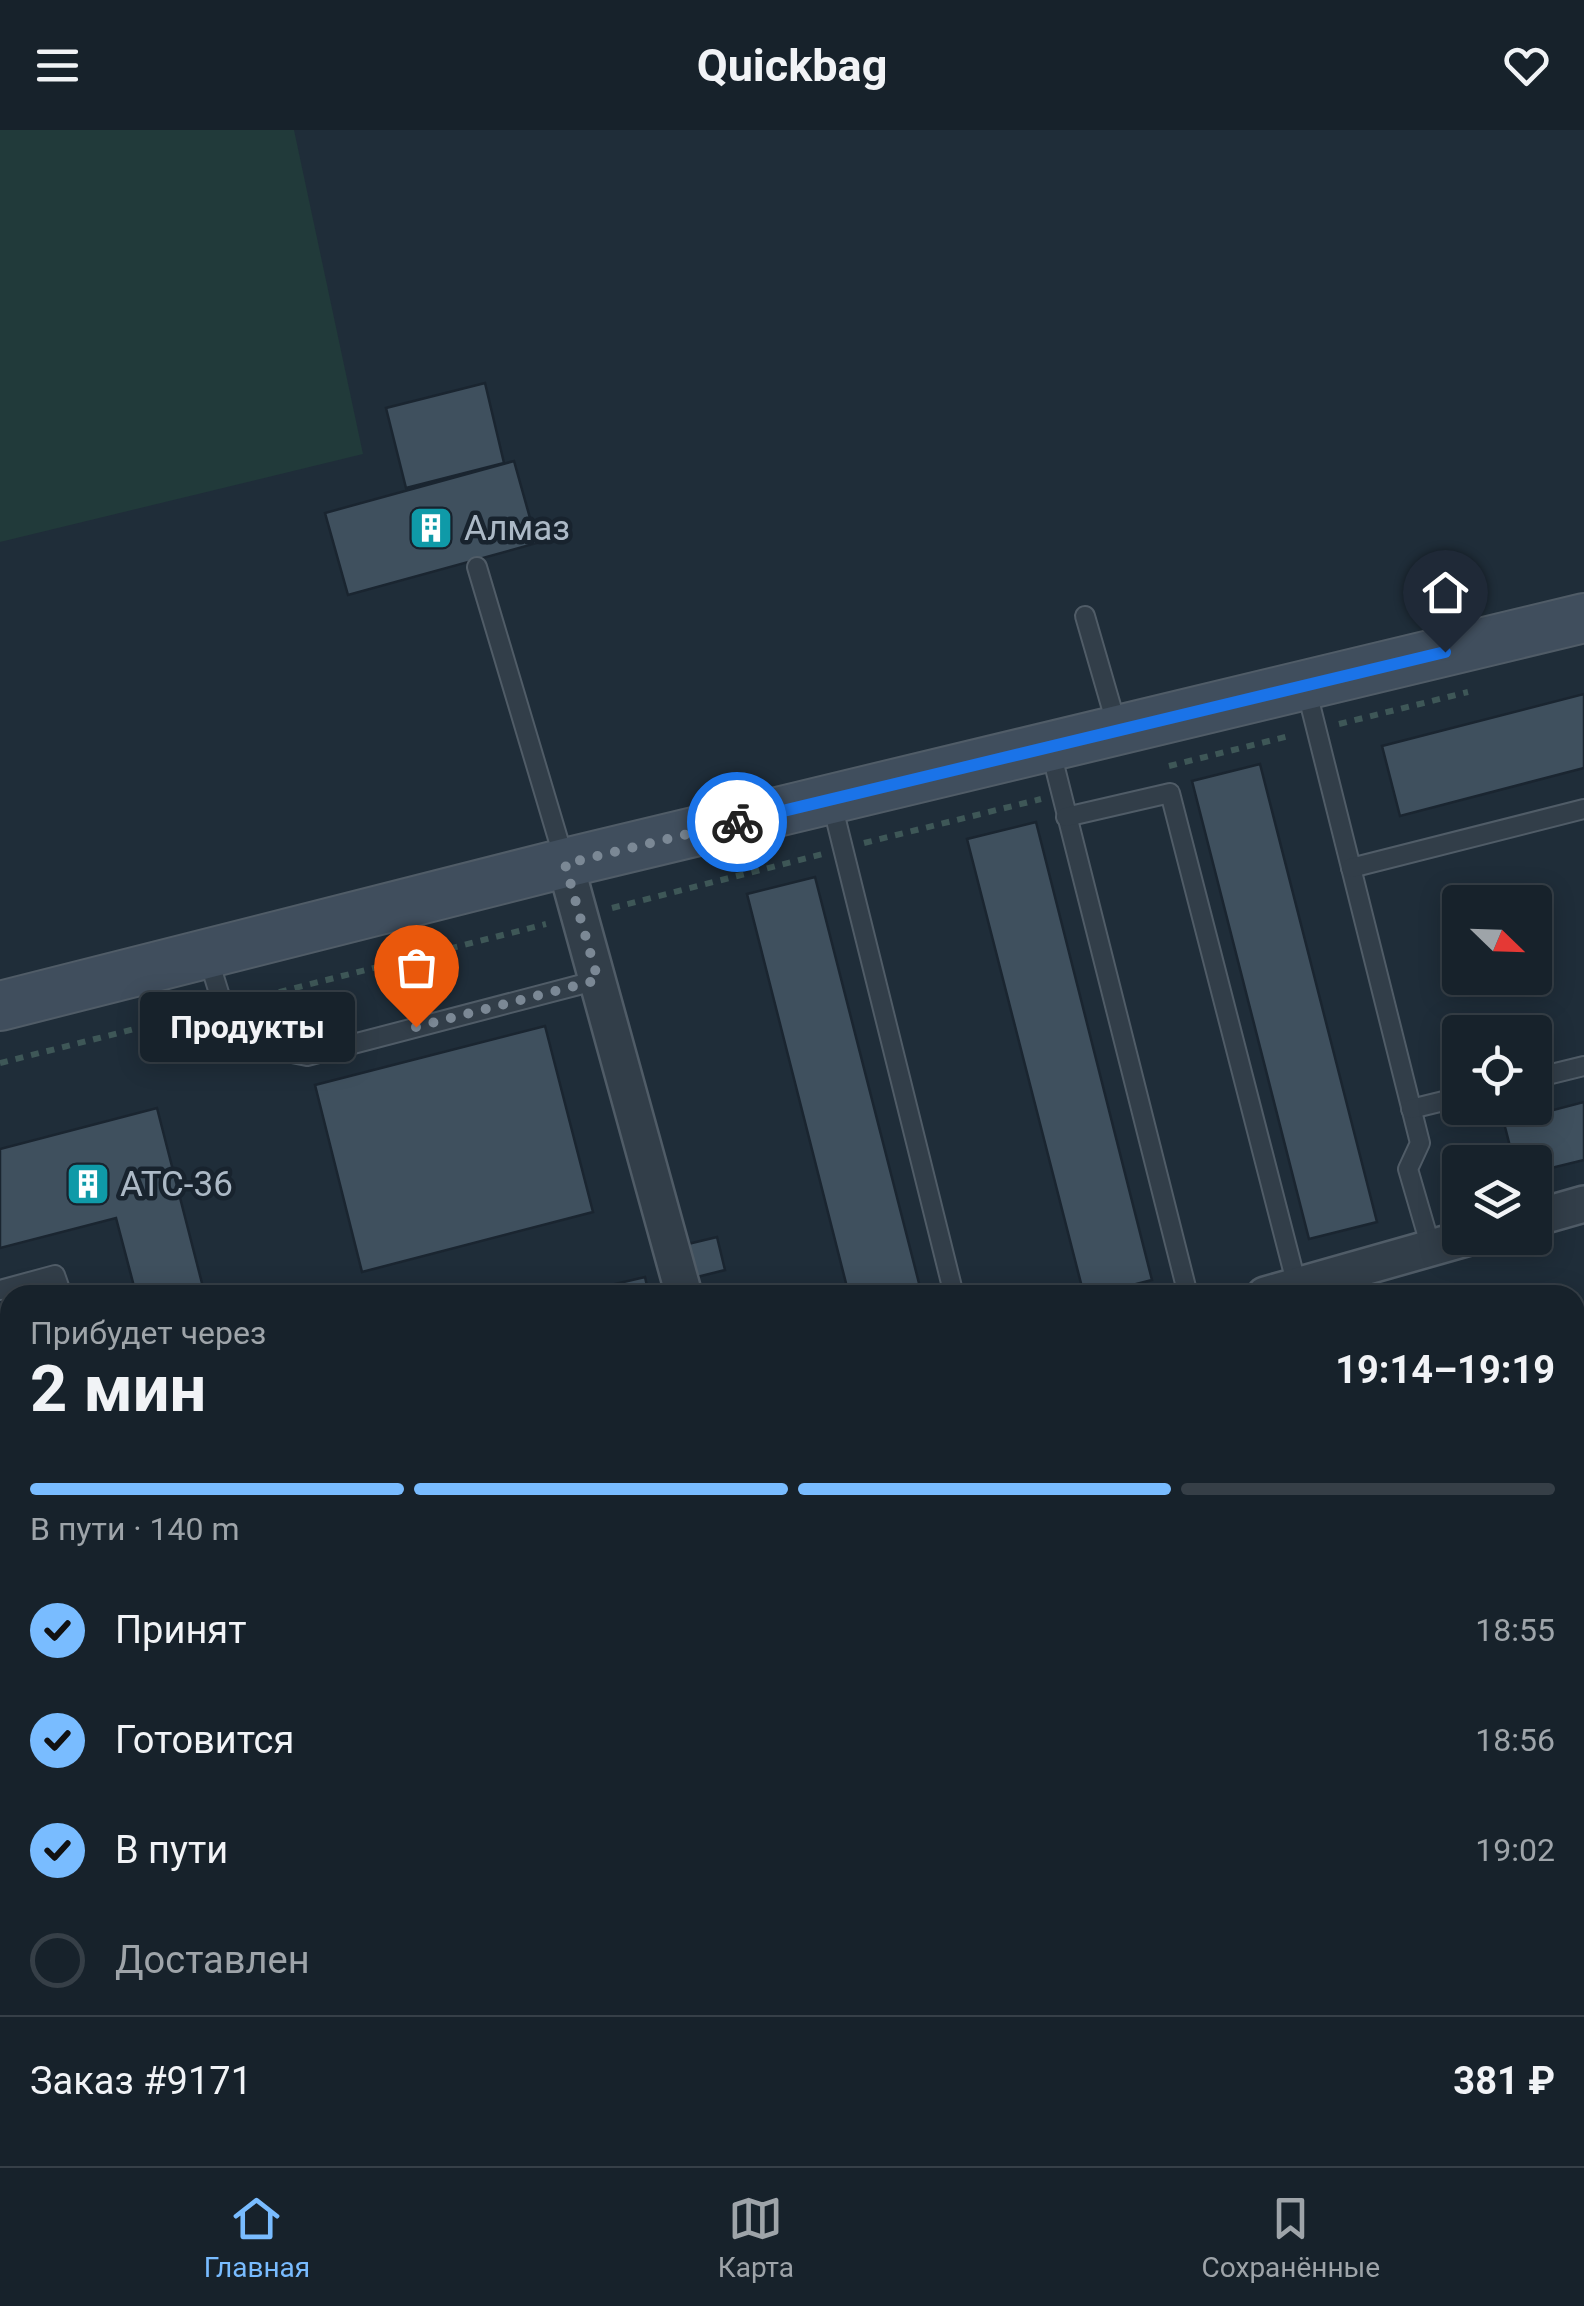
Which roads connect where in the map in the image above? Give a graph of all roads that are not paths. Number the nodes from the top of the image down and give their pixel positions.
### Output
1 (477, 567) dead end
2 (1085, 616) dead end
3 (1584, 618) edge
4 (1311, 707) junction
5 (1118, 730) junction
6 (1050, 747) junction
7 (831, 799) junction
8 (1584, 809) edge
9 (1066, 817) junction
10 (565, 864) junction
11 (1351, 868) junction
12 (207, 954) junction
13 (598, 980) junction
14 (0, 1006) edge
15 (1584, 1066) edge
16 (1552, 1074) edge
17 (1442, 1101) edge
18 (1411, 1109) junction
19 (1584, 1204) edge
20 (1552, 1213) edge
21 (1442, 1245) edge
22 (1431, 1248) junction
23 (20, 1285) edge
24 (58, 1285) edge
25 (681, 1285) edge
26 (952, 1285) edge
27 (1185, 1285) edge
28 (1280, 1285) edge
29 (1299, 1285) edge

1 - 10 lane
2 - 5 lane
3 - 4 main road
4 - 5 main road
4 - 11 lane
5 - 6 main road
6 - 7 main road
6 - 9 lane
7 - 10 main road
7 - 26 lane
8 - 11 lane
9 - 27 lane
9 - 28 lane
10 - 12 main road
10 - 13 street
11 - 18 lane
12 - 13 lane
12 - 14 main road
13 - 25 street
15 - 16 lane
17 - 18 lane
18 - 22 lane
19 - 20 street
21 - 22 street
22 - 29 street
23 - 24 lane

